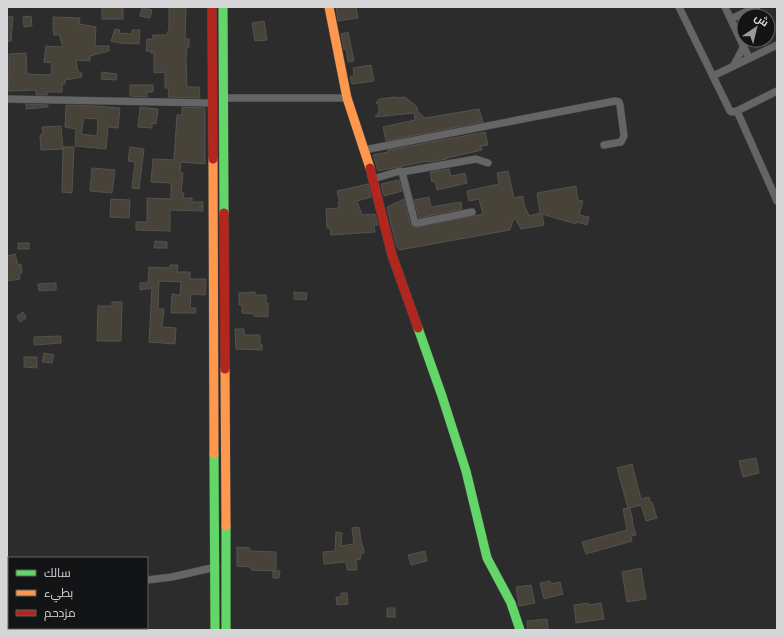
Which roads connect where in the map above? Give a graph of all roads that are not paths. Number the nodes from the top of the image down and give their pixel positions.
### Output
1 (212, 7) edge
2 (223, 7) edge
3 (329, 7) edge
4 (679, 7) edge
5 (725, 7) edge
6 (736, 17) edge
7 (731, 19) junction
8 (736, 28) edge
9 (777, 45) edge
10 (743, 48) edge
11 (746, 48) edge
12 (749, 58) junction
13 (734, 65) junction
14 (713, 76) junction
15 (777, 92) edge
16 (224, 98) junction
17 (347, 98) junction
18 (7, 99) edge
19 (212, 103) junction
20 (737, 111) junction
21 (604, 145) dead end
22 (364, 150) junction
23 (488, 163) dead end
24 (402, 172) junction
25 (373, 179) junction
26 (777, 201) edge
27 (472, 212) dead end
28 (216, 567) junction
29 (148, 580) edge
30 (215, 630) edge
31 (226, 630) edge
32 (520, 630) edge

1 - 19 main road
2 - 16 main road
3 - 17 main road
4 - 14 street
5 - 7 street
6 - 7 street
7 - 8 street
9 - 12 street
10 - 13 street
11 - 12 street
12 - 13 street
13 - 14 street
14 - 20 street
15 - 20 street
16 - 17 street
16 - 31 main road
17 - 22 main road
18 - 19 street
19 - 28 main road
20 - 26 street
21 - 22 street
22 - 25 main road
23 - 24 street
24 - 25 street
24 - 27 street
25 - 32 main road
28 - 29 street
28 - 30 main road

